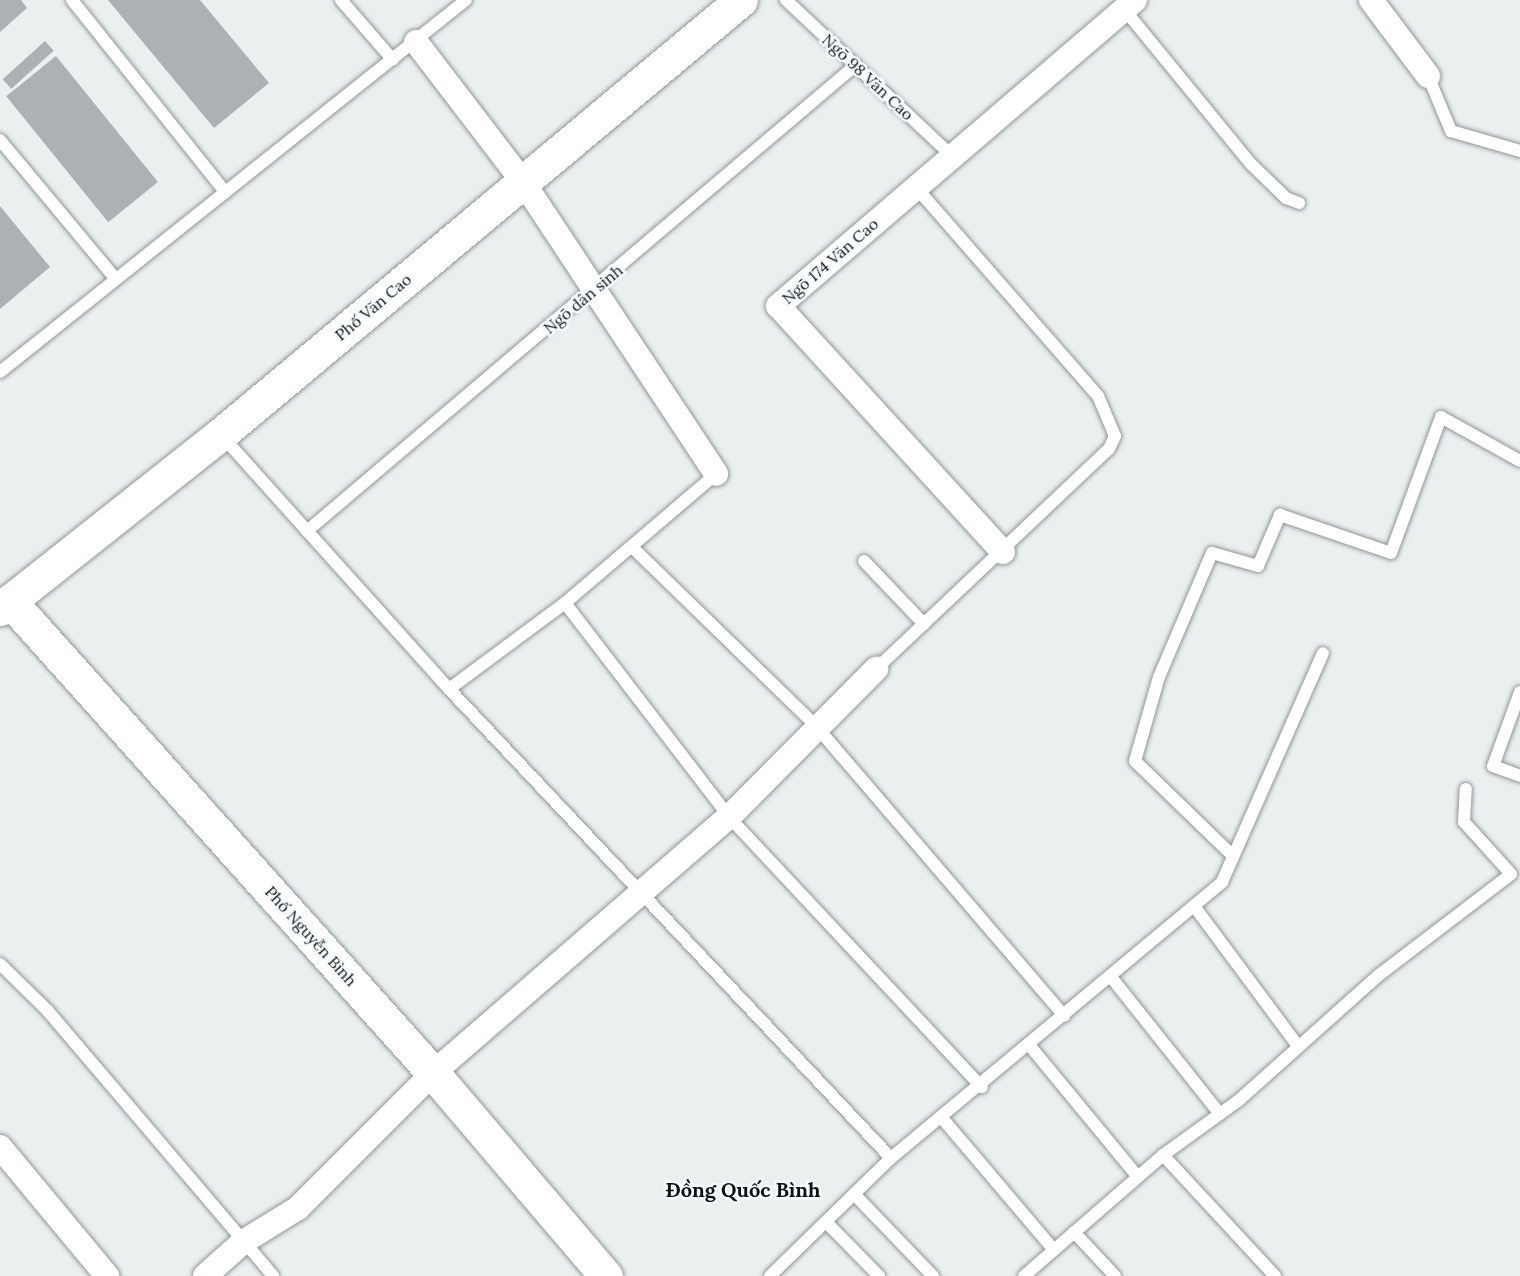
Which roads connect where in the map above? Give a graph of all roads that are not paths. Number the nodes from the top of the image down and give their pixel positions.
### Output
1 (72, 0) edge
2 (341, 0) edge
3 (465, 0) edge
4 (741, 0) edge
5 (786, 0) edge
6 (1371, 0) edge
7 (1129, 5) edge
8 (416, 42) junction
9 (393, 60) junction
10 (856, 65) junction
11 (1428, 76) joint
12 (0, 140) edge
13 (1520, 152) edge
14 (951, 154) junction
15 (523, 182) junction
16 (915, 186) junction
17 (225, 192) junction
18 (1299, 203) dead end
19 (115, 278) junction
20 (594, 290) junction
21 (0, 371) edge
22 (221, 434) junction
23 (1520, 461) edge
24 (716, 474) joint
25 (307, 531) junction
26 (632, 548) junction
27 (1002, 552) junction
28 (864, 561) dead end
29 (3, 600) edge
30 (566, 603) junction
31 (924, 624) junction
32 (1323, 653) dead end
33 (876, 669) joint
34 (450, 689) junction
35 (1520, 692) edge
36 (815, 725) junction
37 (1520, 777) edge
38 (1466, 789) dead end
39 (729, 817) junction
40 (1233, 856) junction
41 (640, 892) junction
42 (1194, 906) junction
43 (0, 964) edge
44 (1111, 977) junction
45 (1065, 1016) junction
46 (1030, 1046) junction
47 (1298, 1046) junction
48 (433, 1072) junction
49 (982, 1087) junction
50 (1221, 1114) junction
51 (942, 1118) junction
52 (0, 1147) edge
53 (1163, 1155) junction
54 (891, 1158) junction
55 (1138, 1177) junction
56 (854, 1194) junction
57 (826, 1222) junction
58 (1074, 1232) junction
59 (243, 1242) junction
60 (1054, 1250) junction
61 (107, 1276) edge
62 (205, 1276) edge
63 (273, 1276) edge
64 (606, 1276) edge
65 (770, 1276) edge
66 (879, 1276) edge
67 (933, 1276) edge
68 (1024, 1276) edge
69 (1115, 1276) edge
70 (1275, 1276) edge

1 - 17 lane
2 - 9 lane
3 - 8 lane
4 - 15 street, Phố Văn Cao
5 - 10 lane, Ngõ 98 Văn Cao
6 - 11 street
7 - 14 street, Ngõ 174 Văn Cao
7 - 18 lane
8 - 9 lane
8 - 15 street
9 - 17 lane
10 - 14 lane, Ngõ 98 Văn Cao
10 - 20 lane, Ngõ dân sinh
11 - 13 lane
12 - 19 lane
14 - 16 street, Ngõ 174 Văn Cao
15 - 20 street
15 - 22 street, Phố Văn Cao
16 - 27 lane
16 - 27 street, Ngõ 174 Văn Cao
17 - 19 lane
19 - 21 lane
20 - 24 street
20 - 25 lane, Ngõ dân sinh
22 - 25 lane
22 - 29 street, Phố Văn Cao
23 - 40 lane
24 - 26 lane
25 - 34 lane
26 - 30 lane
26 - 36 lane
27 - 31 lane
28 - 31 lane
29 - 48 street, Phố Nguyễn Bình
30 - 34 lane
30 - 39 lane
31 - 33 lane
32 - 40 lane
33 - 36 street
34 - 41 lane
35 - 37 lane
36 - 39 street
36 - 45 lane
38 - 47 lane
39 - 41 street
39 - 49 lane
40 - 42 lane
41 - 48 street
41 - 54 lane
42 - 44 lane
42 - 47 lane
43 - 59 lane
44 - 45 lane
44 - 50 lane
45 - 46 lane
46 - 49 lane
46 - 55 lane
47 - 50 lane
48 - 59 street
48 - 64 street, Phố Nguyễn Bình
49 - 51 lane
50 - 53 lane
51 - 54 lane
51 - 60 lane
52 - 61 street
53 - 55 lane
53 - 70 lane
54 - 56 lane
55 - 58 lane
56 - 57 lane
56 - 67 lane
57 - 65 lane
57 - 66 lane
58 - 60 lane
58 - 69 lane
59 - 62 street
59 - 63 lane
60 - 68 lane

